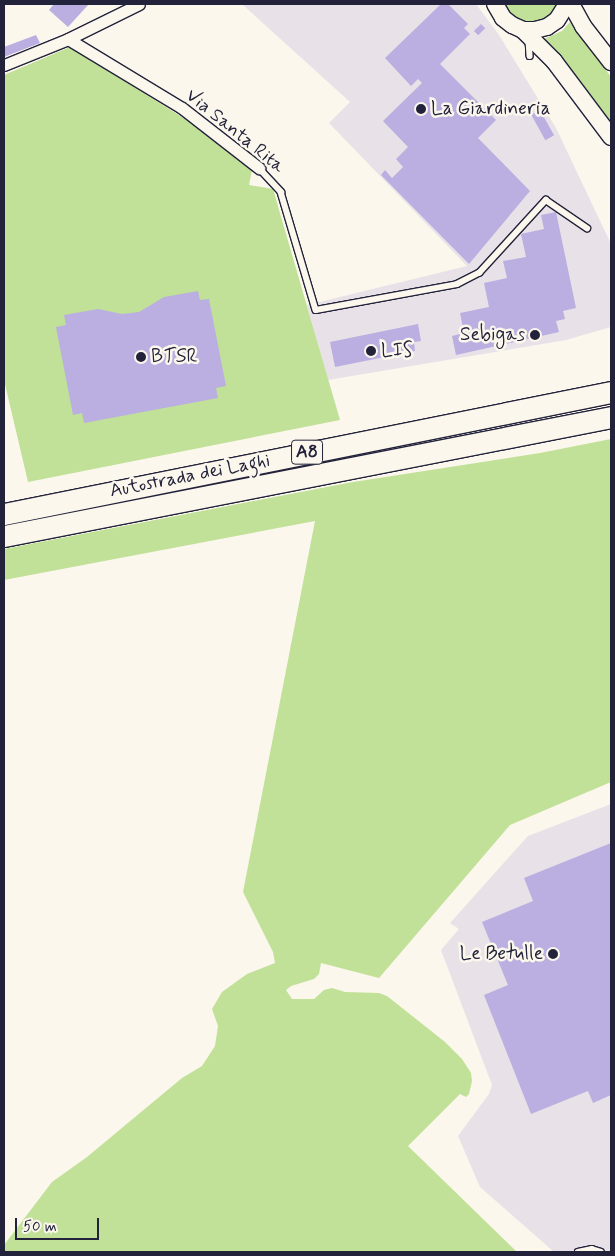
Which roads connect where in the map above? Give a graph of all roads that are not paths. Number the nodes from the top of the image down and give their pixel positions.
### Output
1 (139, 4) edge
2 (495, 4) edge
3 (567, 4) edge
4 (571, 4) edge
5 (526, 32) junction
6 (68, 39) junction
7 (530, 56) dead end
8 (611, 62) edge
9 (4, 65) edge
10 (611, 136) edge
11 (260, 168) joint
12 (587, 228) dead end
13 (611, 392) edge
14 (611, 418) edge
15 (4, 514) edge
16 (4, 536) edge
17 (578, 1252) edge
18 (601, 1252) edge

1 - 6 street
2 - 5 main road
3 - 5 main road
4 - 8 main road
5 - 7 lane
5 - 10 main road
6 - 9 street
6 - 11 street, Via Santa Rita
11 - 12 lane, Via Santa Rita
13 - 15 highway, Autostrada dei Laghi / A8
14 - 16 highway, Autostrada dei Laghi / A8
17 - 18 lane

